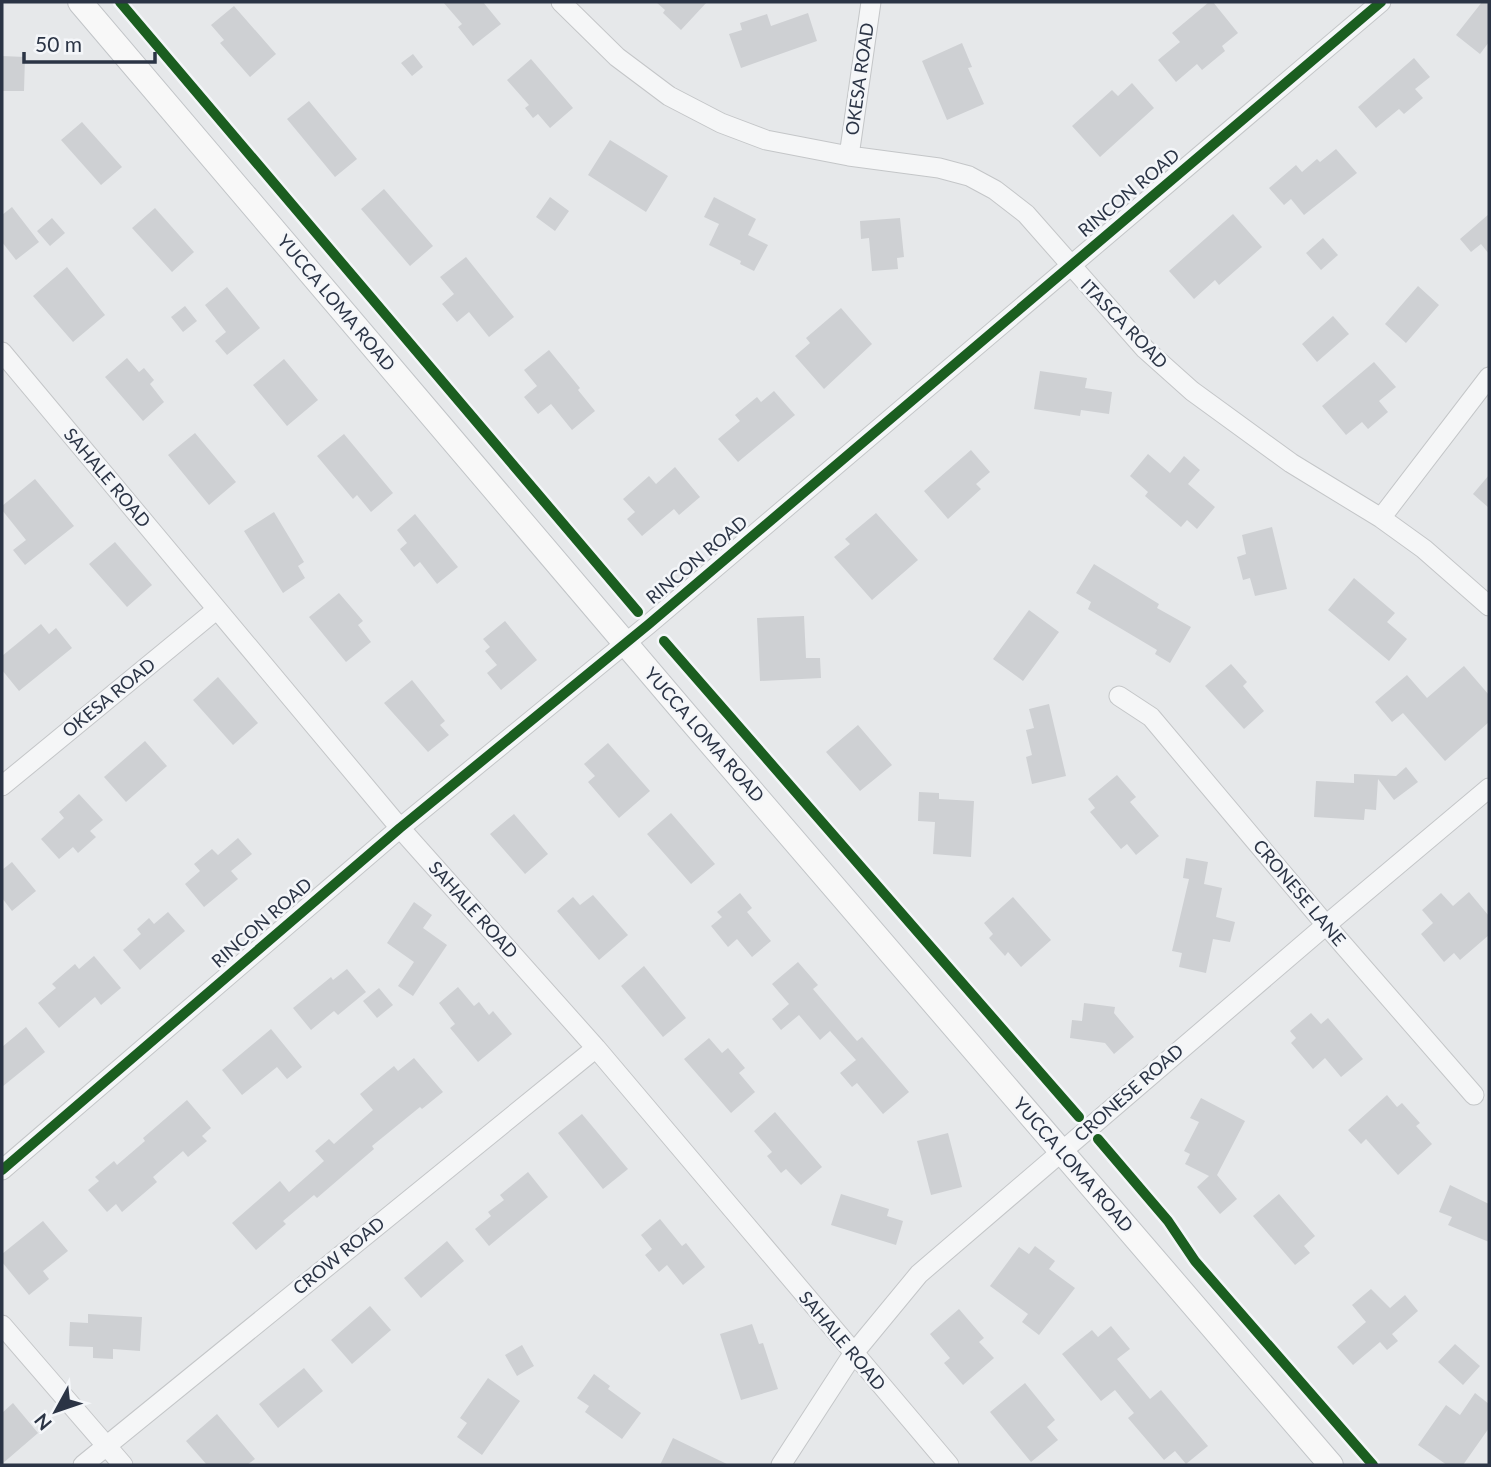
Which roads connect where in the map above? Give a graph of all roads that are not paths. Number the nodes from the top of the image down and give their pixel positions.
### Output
1 (80, 2) edge
2 (561, 2) edge
3 (871, 2) edge
4 (1381, 2) edge
5 (849, 156) junction
6 (1070, 266) junction
7 (2, 352) edge
8 (1489, 377) edge
9 (1381, 518) junction
10 (1489, 606) edge
11 (216, 610) junction
12 (625, 643) junction
13 (1119, 696) dead end
14 (2, 786) edge
15 (1489, 788) edge
16 (400, 828) junction
17 (1326, 925) junction
18 (596, 1048) junction
19 (1474, 1095) dead end
20 (1061, 1152) junction
21 (2, 1170) edge
22 (2, 1325) edge
23 (853, 1354) junction
24 (106, 1446) junction
25 (83, 1465) edge
26 (123, 1465) edge
27 (781, 1465) edge
28 (949, 1465) edge
29 (1331, 1465) edge

1 - 12 main road, YUCCA LOMA ROAD
2 - 5 street, ITASCA ROAD
3 - 5 street, OKESA ROAD
4 - 6 street, RINCON ROAD
5 - 6 street, ITASCA ROAD
6 - 9 street, ITASCA ROAD
6 - 12 street, RINCON ROAD
7 - 11 street, SAHALE ROAD
8 - 9 street
9 - 10 street, ITASCA ROAD
11 - 14 street, OKESA ROAD
11 - 16 street, SAHALE ROAD
12 - 16 street, RINCON ROAD
12 - 20 main road, YUCCA LOMA ROAD
13 - 17 street, CRONESE LANE
15 - 17 street, CRONESE ROAD
16 - 18 street, SAHALE ROAD
16 - 21 street, RINCON ROAD
17 - 19 street, CRONESE LANE
17 - 20 street, CRONESE ROAD
18 - 23 street, SAHALE ROAD
18 - 24 street, CROW ROAD
20 - 23 street, CRONESE ROAD
20 - 29 main road, YUCCA LOMA ROAD
22 - 24 street
23 - 27 street, CRONESE ROAD
23 - 28 street, SAHALE ROAD
24 - 25 street, CROW ROAD
24 - 26 street

